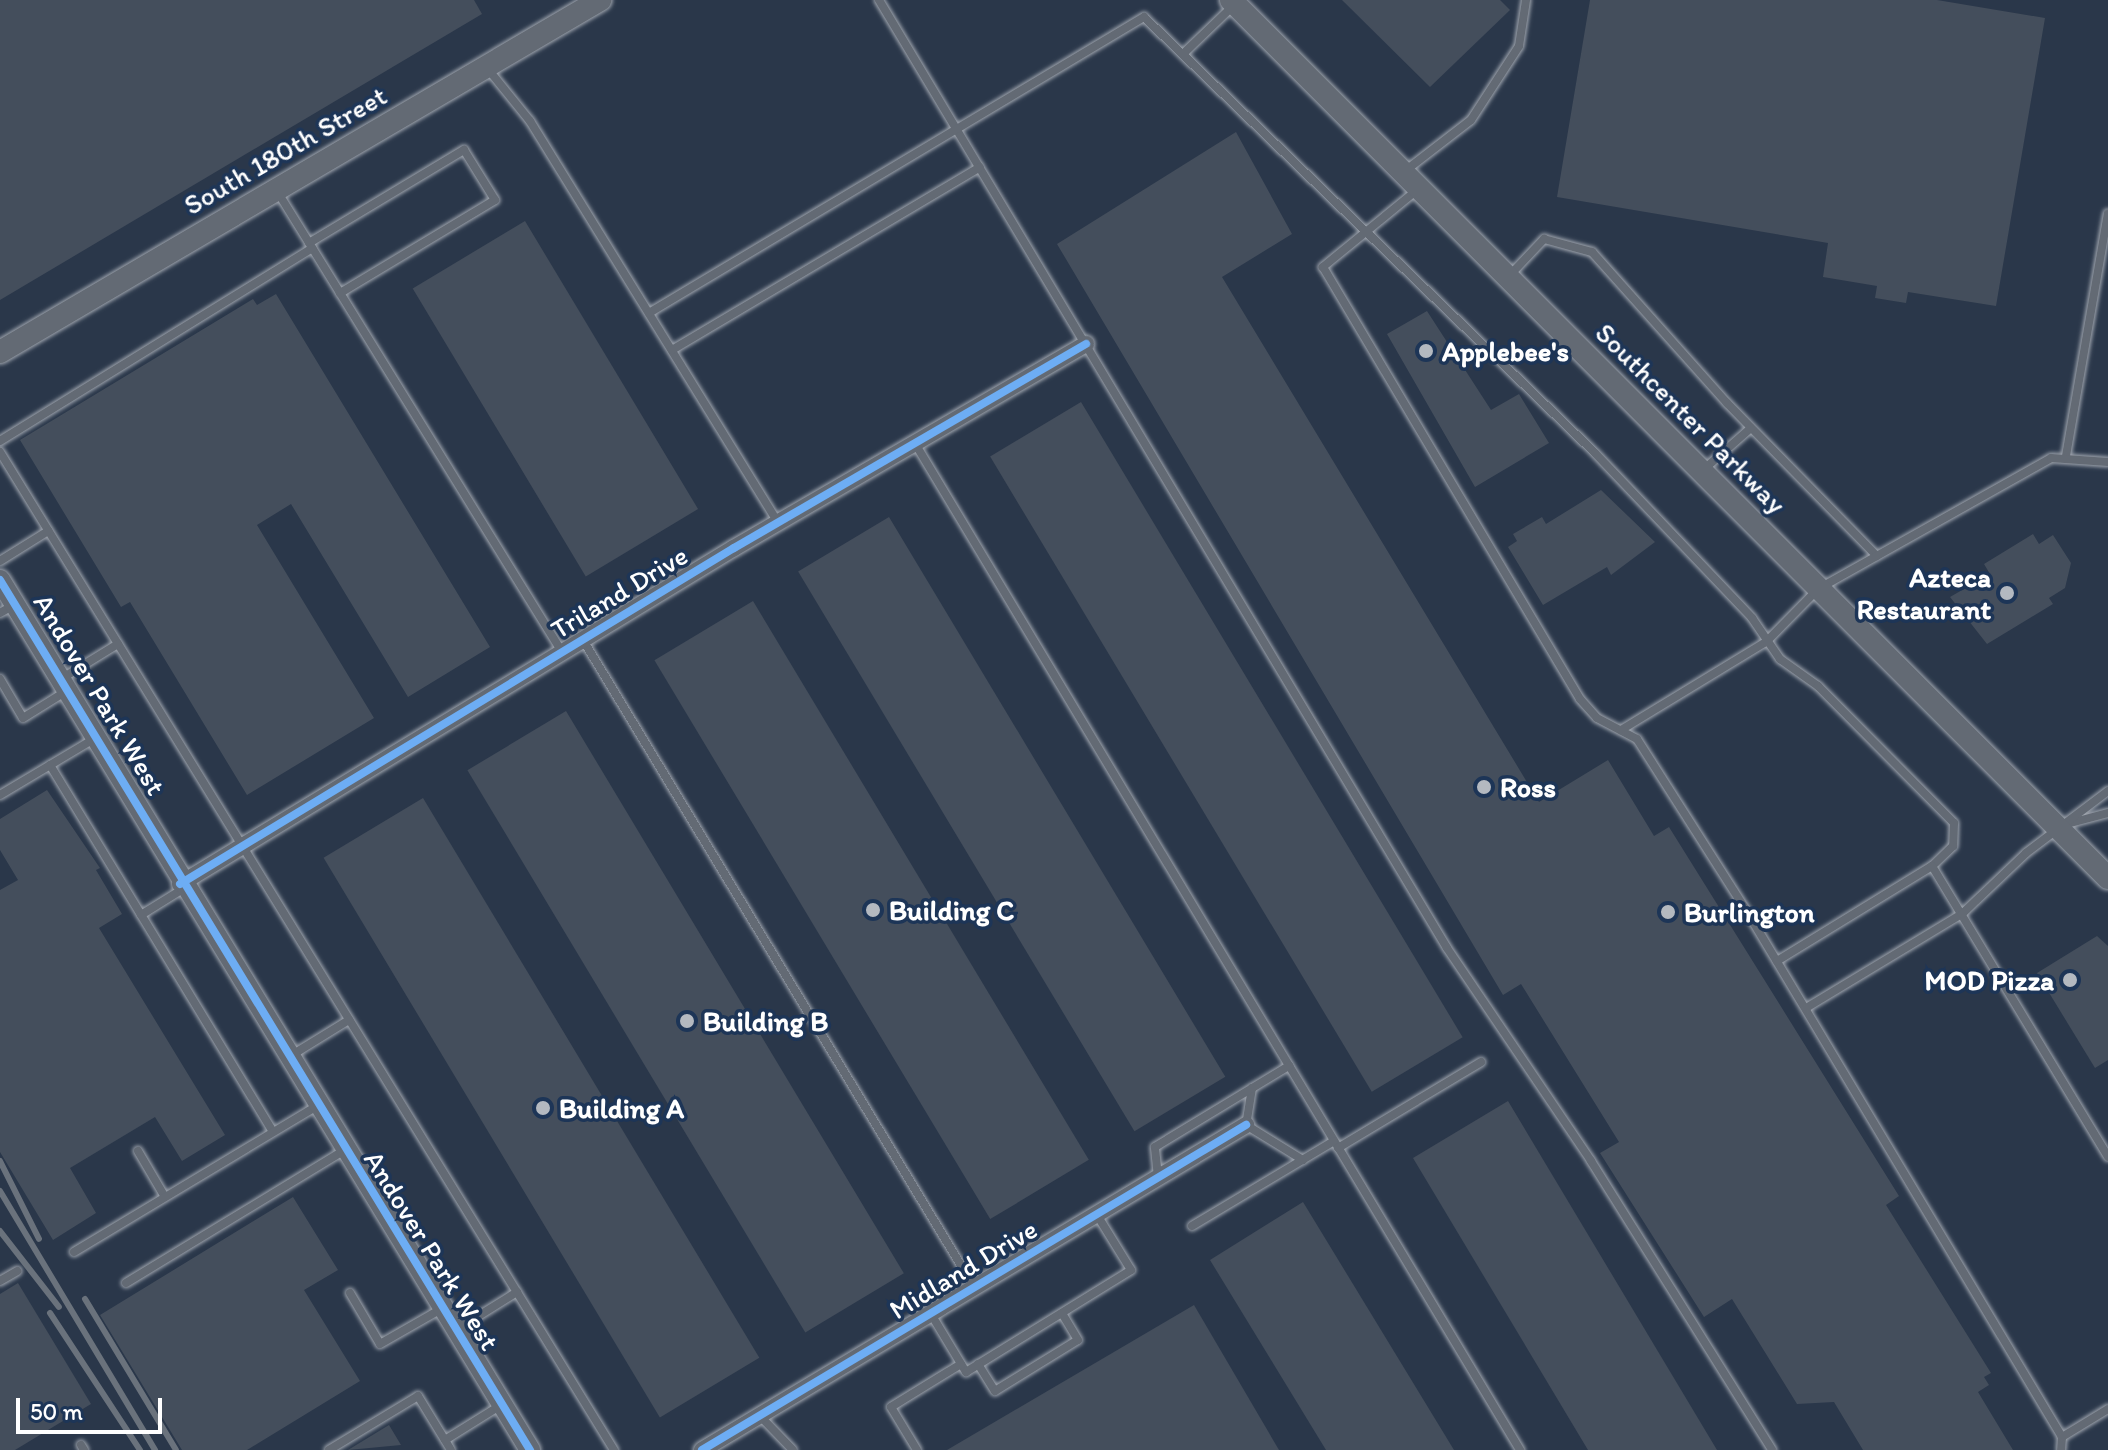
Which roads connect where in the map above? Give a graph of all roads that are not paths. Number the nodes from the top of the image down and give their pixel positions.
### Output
1 (600, 0) edge
2 (879, 0) edge
3 (1526, 0) edge
4 (1233, 2) edge
5 (1183, 54) junction
6 (487, 67) junction
7 (957, 128) junction
8 (980, 167) junction
9 (1409, 182) junction
10 (276, 190) junction
11 (2108, 214) edge
12 (1369, 231) junction
13 (311, 246) junction
14 (1509, 277) junction
15 (340, 293) junction
16 (649, 313) junction
17 (1086, 344) junction
18 (672, 350) junction
19 (0, 352) edge
20 (1751, 428) junction
21 (0, 441) edge
22 (916, 445) junction
23 (0, 452) edge
24 (2066, 456) junction
25 (2108, 462) edge
26 (1701, 472) junction
27 (780, 526) junction
28 (48, 531) junction
29 (1877, 556) junction
30 (0, 561) edge
31 (0, 580) edge
32 (1818, 589) junction
33 (7, 609) edge
34 (583, 640) junction
35 (1766, 642) junction
36 (118, 644) junction
37 (563, 653) junction
38 (0, 679) edge
39 (62, 686) junction
40 (1621, 730) junction
41 (94, 739) junction
42 (50, 765) junction
43 (2108, 791) edge
44 (0, 795) edge
45 (2108, 813) edge
46 (2058, 826) junction
47 (242, 846) junction
48 (1932, 866) junction
49 (2108, 878) edge
50 (181, 887) junction
51 (1962, 914) junction
52 (141, 915) junction
53 (1777, 961) junction
54 (1806, 1008) junction
55 (349, 1020) junction
56 (287, 1058) junction
57 (1481, 1062) dead end
58 (1289, 1066) junction
59 (1252, 1088) junction
60 (317, 1106) junction
61 (1246, 1125) junction
62 (273, 1132) junction
63 (1336, 1144) junction
64 (345, 1150) junction
65 (138, 1151) dead end
66 (2108, 1157) edge
67 (1303, 1160) junction
68 (1158, 1177) junction
69 (165, 1197) junction
70 (1097, 1214) junction
71 (1192, 1226) dead end
72 (74, 1252) dead end
73 (17, 1271) dead end
74 (0, 1281) edge
75 (126, 1283) dead end
76 (974, 1287) junction
77 (517, 1292) junction
78 (350, 1293) dead end
79 (442, 1308) junction
80 (1062, 1313) junction
81 (930, 1314) junction
82 (456, 1330) junction
83 (961, 1364) junction
84 (978, 1364) junction
85 (502, 1405) junction
86 (2108, 1409) edge
87 (759, 1416) junction
88 (2062, 1437) junction
89 (445, 1440) junction
90 (329, 1450) edge
91 (451, 1450) edge
92 (530, 1450) edge
93 (614, 1450) edge
94 (702, 1450) edge
95 (793, 1450) edge
96 (917, 1450) edge
97 (1520, 1450) edge
98 (1772, 1450) edge
99 (2061, 1450) edge

1 - 6 main road, South 180th Street
2 - 7 lane
3 - 9 lane
4 - 5 lane
4 - 9 main road, Southcenter Parkway
5 - 7 lane
5 - 12 lane
6 - 10 main road, South 180th Street
6 - 16 lane
7 - 8 lane
7 - 16 lane
8 - 17 lane
8 - 18 lane
9 - 12 lane
9 - 14 main road, Southcenter Parkway
10 - 13 lane
10 - 19 main road, South 180th Street
11 - 24 lane
12 - 35 lane
12 - 40 lane
13 - 15 lane
13 - 15 lane
13 - 21 lane
14 - 20 lane
14 - 26 main road, Southcenter Parkway
15 - 37 lane
16 - 18 lane
17 - 22 street, Triland Drive
17 - 98 lane
18 - 27 lane
20 - 26 lane
20 - 29 lane
22 - 27 street, Triland Drive
22 - 58 lane
23 - 28 lane
24 - 25 lane
24 - 29 lane
26 - 32 main road, Southcenter Parkway
27 - 34 street, Triland Drive
28 - 30 lane
28 - 36 lane
29 - 32 lane
31 - 33 street, Andover Park West
32 - 35 lane
32 - 46 main road, Southcenter Parkway
33 - 39 street, Andover Park West
34 - 37 street, Triland Drive
34 - 76 lane
35 - 40 lane
35 - 48 lane
36 - 39 lane
36 - 47 lane
37 - 47 street, Triland Drive
38 - 39 lane
39 - 41 street, Andover Park West
40 - 53 lane
41 - 42 lane
41 - 50 street, Andover Park West
42 - 44 lane
42 - 52 lane
43 - 46 lane
45 - 46 lane
46 - 49 main road, Southcenter Parkway
46 - 51 lane
47 - 50 street, Triland Drive
47 - 55 lane
48 - 51 lane
48 - 53 lane
50 - 52 lane
50 - 56 street, Andover Park West
51 - 54 lane
51 - 66 lane
52 - 62 lane
53 - 54 lane
54 - 88 lane
55 - 56 lane
55 - 77 lane
56 - 60 street, Andover Park West
57 - 63 lane
58 - 59 lane
58 - 63 lane
59 - 61 lane
59 - 68 lane
60 - 62 lane
60 - 64 street, Andover Park West
61 - 67 lane
61 - 68 street, Midland Drive
62 - 69 lane
63 - 67 lane
63 - 97 lane
64 - 75 lane
64 - 79 street, Andover Park West
65 - 69 lane
67 - 71 lane
68 - 70 street, Midland Drive
69 - 72 lane
70 - 76 street, Midland Drive
70 - 80 lane
73 - 74 lane
76 - 81 street, Midland Drive
77 - 82 lane
77 - 93 lane
78 - 79 lane
79 - 82 street, Andover Park West
80 - 84 lane
80 - 84 lane
81 - 83 lane
81 - 87 street, Midland Drive
82 - 85 street, Andover Park West
83 - 84 lane
83 - 96 lane
85 - 89 lane
85 - 92 street, Andover Park West
86 - 88 lane
87 - 94 street, Midland Drive
87 - 95 lane
88 - 99 lane
89 - 90 lane
89 - 91 lane

